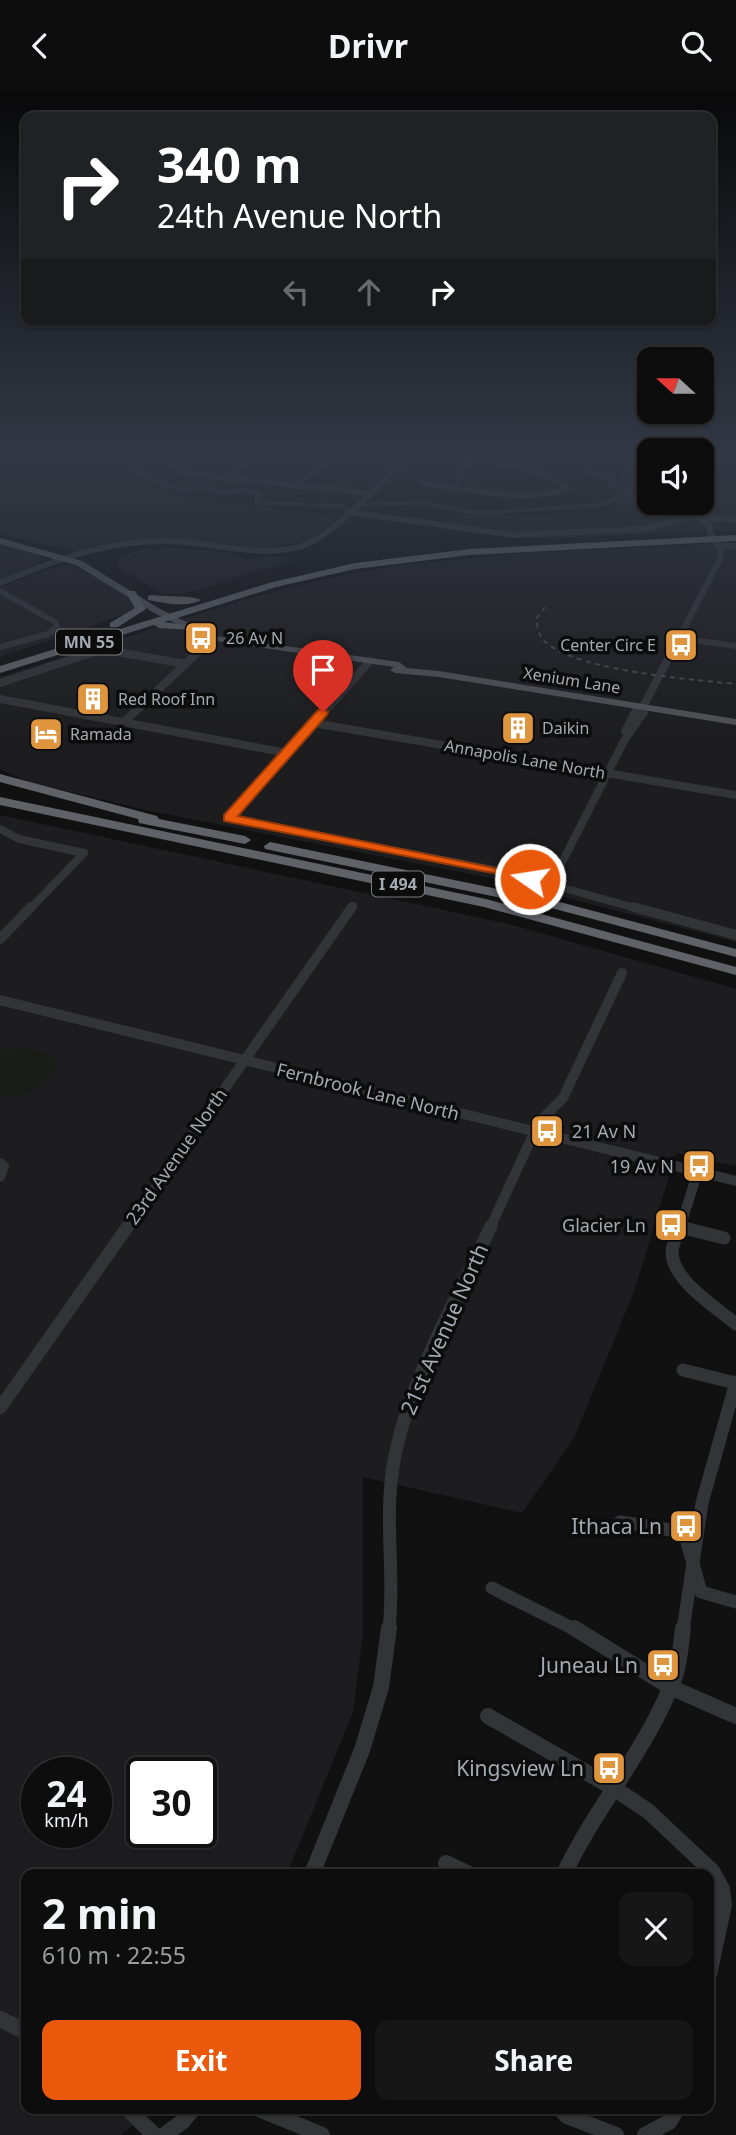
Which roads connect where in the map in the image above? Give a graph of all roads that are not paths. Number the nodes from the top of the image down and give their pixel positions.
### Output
1 (30, 548) edge
2 (53, 548) edge
3 (94, 548) edge
4 (219, 548) edge
5 (290, 548) edge
6 (434, 548) edge
7 (720, 548) edge
8 (40, 551) junction
9 (73, 554) junction
10 (63, 558) junction
11 (43, 565) junction
12 (54, 565) junction
13 (87, 567) junction
14 (0, 584) edge
15 (0, 591) edge
16 (131, 593) junction
17 (152, 598) junction
18 (200, 603) junction
19 (168, 613) junction
20 (114, 625) junction
21 (139, 627) junction
22 (194, 627) junction
23 (213, 638) junction
24 (679, 638) junction
25 (736, 646) edge
26 (0, 647) edge
27 (289, 650) junction
28 (0, 660) edge
29 (367, 663) junction
30 (186, 664) junction
31 (0, 670) edge
32 (0, 683) edge
33 (0, 699) edge
34 (643, 707) junction
35 (124, 722) junction
36 (736, 722) edge
37 (313, 723) junction
38 (286, 753) junction
39 (608, 773) junction
40 (0, 778) edge
41 (0, 792) edge
42 (736, 795) edge
43 (0, 803) edge
44 (0, 829) edge
45 (190, 829) junction
46 (551, 884) junction
47 (353, 906) dead end
48 (736, 935) edge
49 (0, 939) edge
50 (734, 953) edge
51 (736, 971) edge
52 (622, 973) dead end
53 (0, 1000) edge
54 (243, 1060) junction
55 (534, 1131) junction
56 (0, 1163) edge
57 (698, 1171) junction
58 (0, 1177) edge
59 (736, 1181) edge
60 (680, 1227) junction
61 (724, 1238) dead end
62 (736, 1324) edge
63 (683, 1370) dead end
64 (736, 1383) edge
65 (0, 1408) edge
66 (620, 1522) dead end
67 (691, 1561) junction
68 (492, 1588) dead end
69 (736, 1602) edge
70 (670, 1687) junction
71 (488, 1716) dead end
72 (736, 1716) edge
73 (612, 1787) junction
74 (446, 1863) dead end
75 (314, 1869) edge
76 (459, 1869) edge
77 (566, 1869) edge
78 (710, 1869) edge
79 (714, 1875) edge
80 (714, 1950) edge
81 (0, 2019) edge
82 (21, 2030) edge
83 (133, 2114) edge
84 (189, 2114) edge
85 (271, 2114) edge
86 (565, 2114) edge
87 (676, 2114) edge
88 (154, 2135) edge
89 (164, 2135) edge
90 (322, 2135) edge
91 (615, 2135) edge
92 (645, 2135) edge

1 - 8 main road
2 - 9 main road
3 - 9 street
4 - 5 street
6 - 18 highway, MN 55
7 - 24 street
8 - 10 main road
8 - 11 main road
9 - 10 street
9 - 17 main road
10 - 11 street
10 - 12 street
10 - 13 main road
11 - 14 street
12 - 13 main road
12 - 14 street
13 - 16 main road
15 - 26 street
16 - 19 main road
16 - 20 highway
17 - 18 highway
17 - 19 main road
18 - 19 highway, MN 55
18 - 22 highway
19 - 20 highway, MN 55
19 - 21 highway, MN 55
19 - 22 main road, Xenium Lane
20 - 28 highway, MN 55
21 - 22 highway
21 - 31 highway, MN 55
22 - 23 main road, Xenium Lane
22 - 27 main road, Xenium Lane
23 - 27 main road, Xenium Lane
23 - 30 street
24 - 25 street
24 - 34 street
27 - 29 main road, Xenium Lane
29 - 34 main road, Xenium Lane
29 - 37 street
30 - 32 street
30 - 35 street
33 - 35 street
34 - 36 main road, Xenium Lane
34 - 39 street
35 - 38 street
37 - 38 street
37 - 39 street, Annapolis Lane North
38 - 46 street
39 - 42 street, Annapolis Lane North
39 - 46 street
40 - 45 highway
41 - 45 highway, I 494
43 - 51 highway, I 494
44 - 49 street
45 - 50 highway, I 494
46 - 48 street
47 - 54 street, 23rd Avenue North
52 - 55 street, 21st Avenue North
53 - 54 street, Fernbrook Lane North
54 - 55 street, Fernbrook Lane North
54 - 65 street, 23rd Avenue North
55 - 57 street, Fernbrook Lane North
55 - 75 street, 21st Avenue North
56 - 58 street
57 - 59 street, Fernbrook Lane North
57 - 60 street
60 - 61 street
60 - 62 street
63 - 64 street
64 - 67 street
66 - 67 street
67 - 69 street
67 - 70 street
68 - 70 street
70 - 72 street
70 - 73 street
71 - 73 street
73 - 77 street
73 - 78 street
74 - 76 street
79 - 80 street
81 - 82 street
83 - 88 street
84 - 89 street
85 - 90 street
86 - 91 street
87 - 92 street

